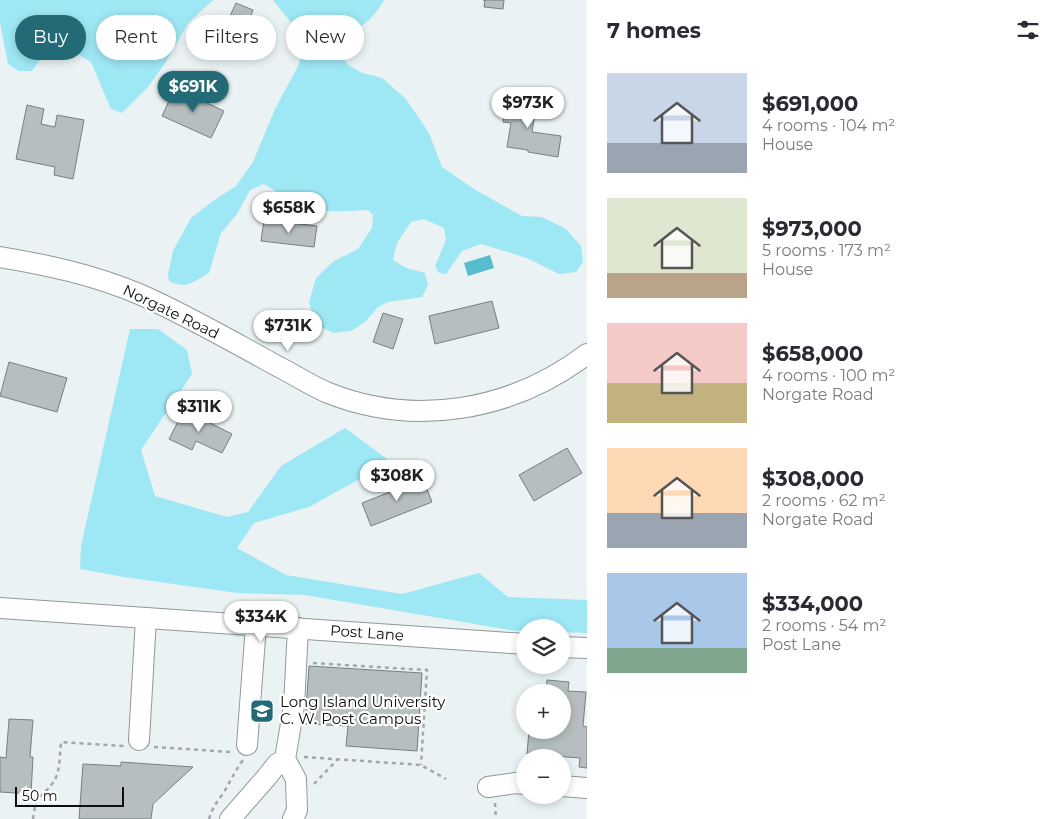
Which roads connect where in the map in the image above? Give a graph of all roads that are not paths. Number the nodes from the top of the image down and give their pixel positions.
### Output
1 (0, 258) edge
2 (587, 354) edge
3 (0, 608) edge
4 (146, 618) junction
5 (256, 626) junction
6 (298, 628) junction
7 (516, 643) edge
8 (571, 647) edge
9 (587, 648) edge
10 (140, 744) road end
11 (244, 753) road end
12 (286, 757) junction
13 (516, 783) edge
14 (488, 787) dead end
15 (571, 787) edge
16 (587, 788) edge
17 (230, 819) edge
18 (293, 819) edge

1 - 2 street, Norgate Road
3 - 4 street, Post Lane
4 - 5 street, Post Lane
4 - 10 street
5 - 6 street, Post Lane
5 - 11 street
6 - 7 street, Post Lane
6 - 12 street
8 - 9 street
12 - 17 street
12 - 18 street
13 - 14 street
15 - 16 street

